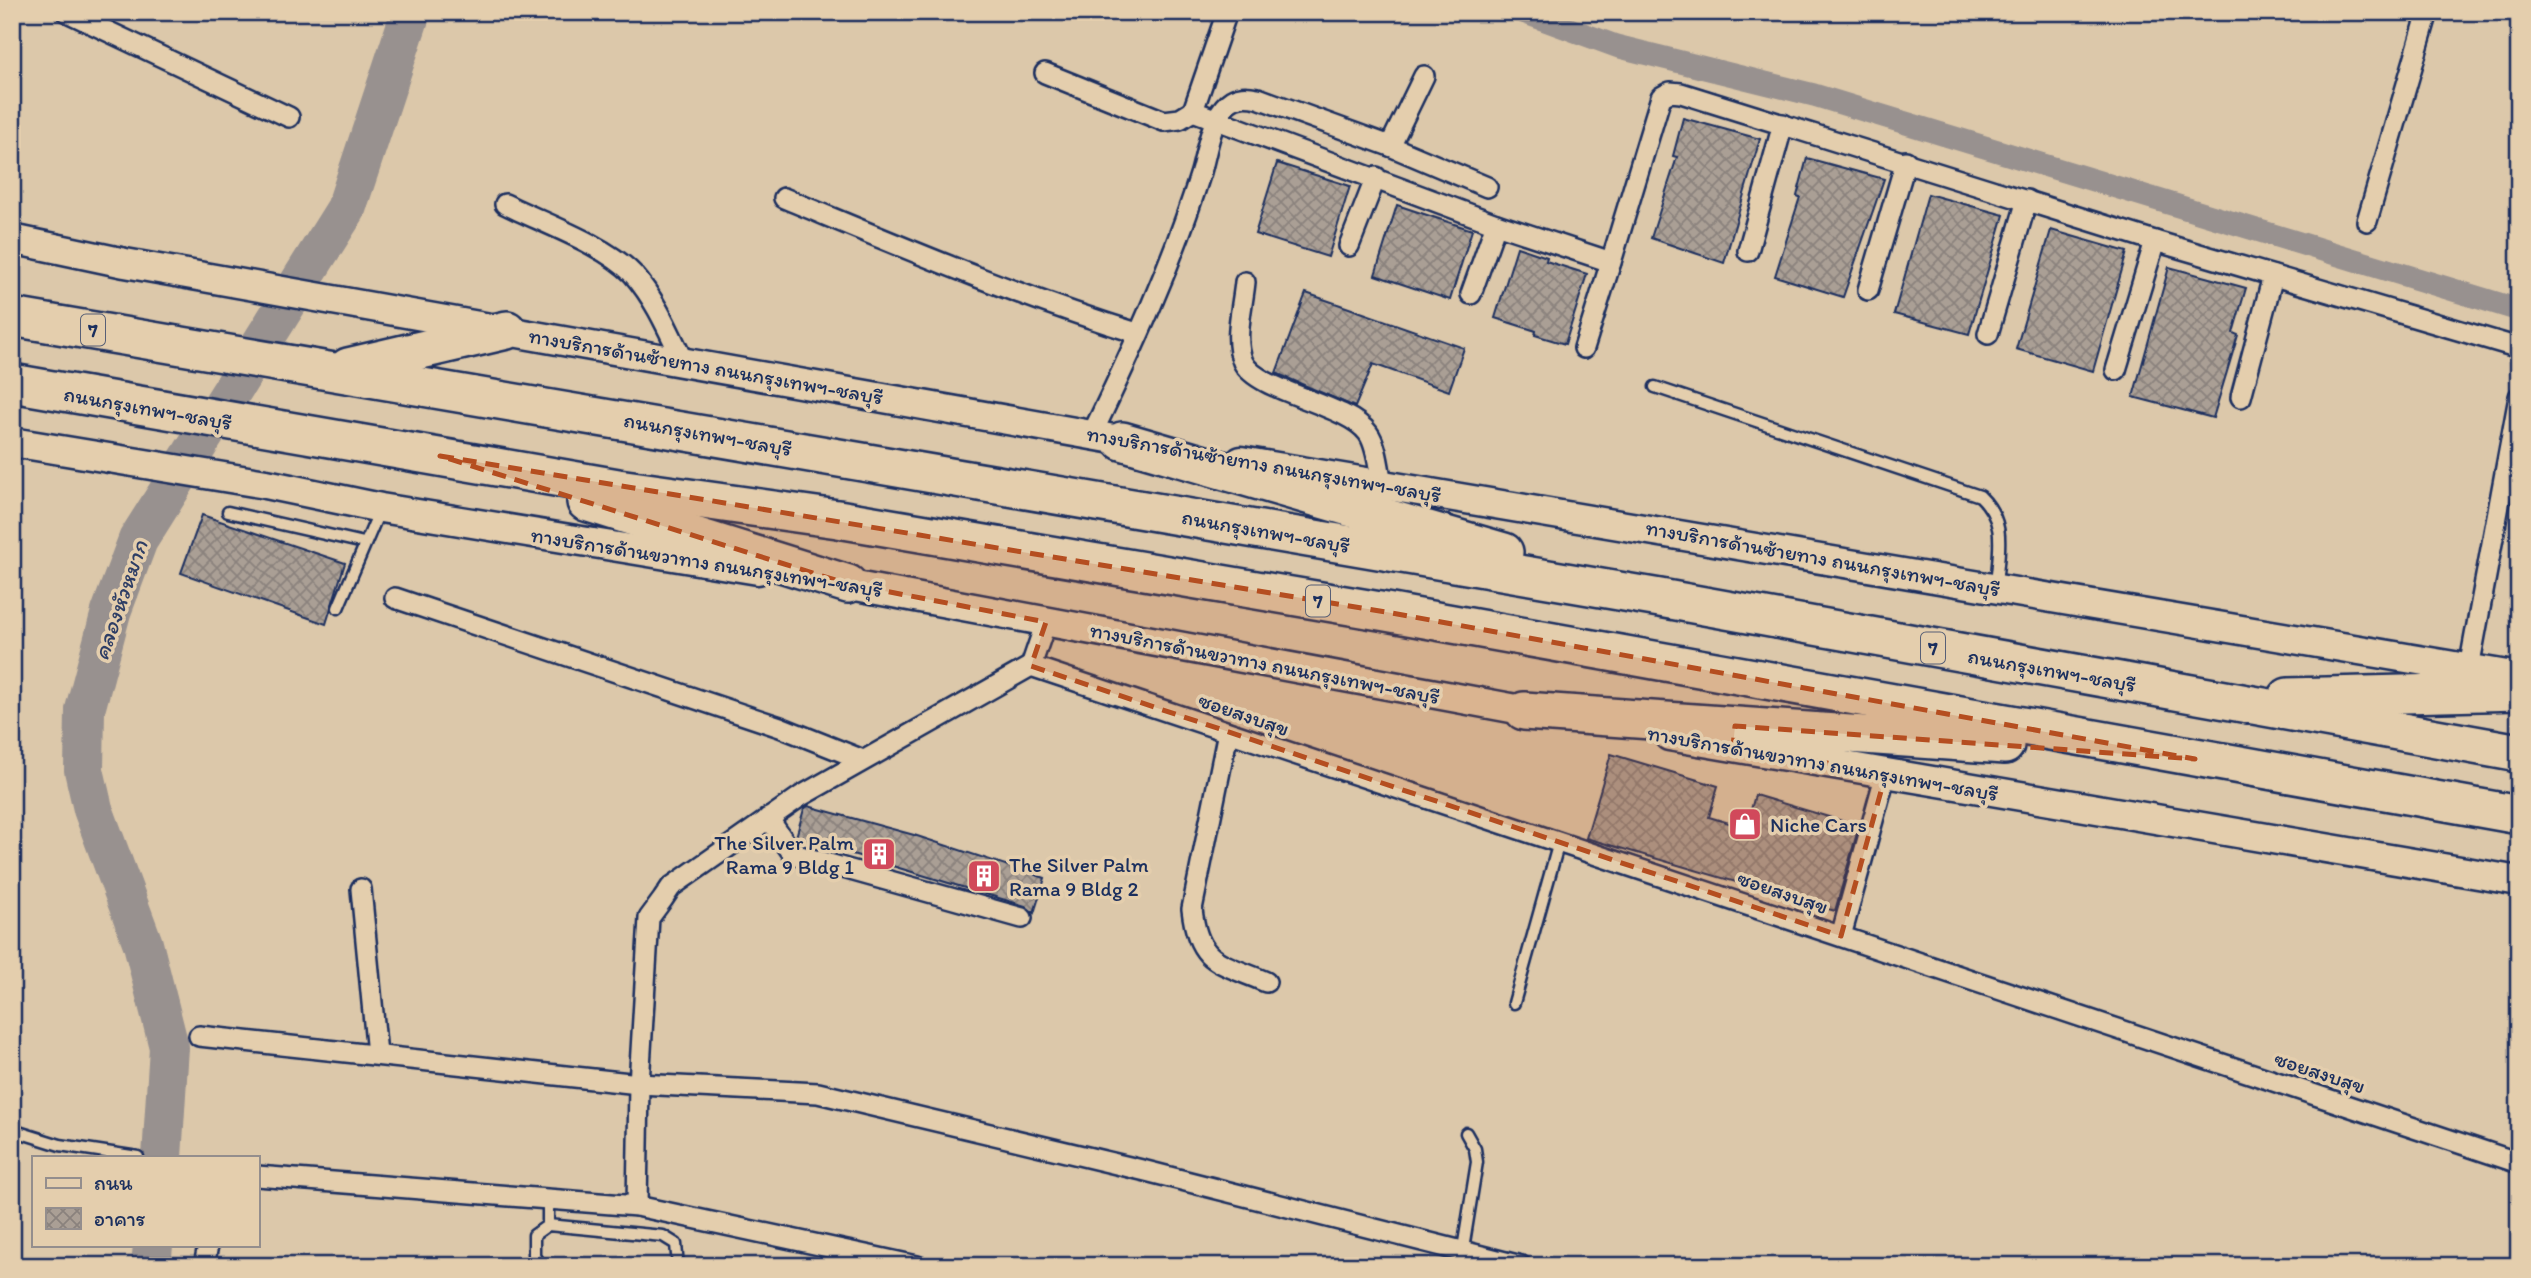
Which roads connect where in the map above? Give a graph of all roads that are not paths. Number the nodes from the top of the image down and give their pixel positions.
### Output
1 (67, 12) edge
2 (1227, 12) edge
3 (2428, 12) edge
4 (1045, 73) dead end
5 (1424, 75) dead end
6 (1194, 111) junction
7 (289, 117) dead end
8 (1216, 120) junction
9 (1783, 124) junction
10 (1390, 146) junction
11 (1906, 161) junction
12 (1376, 177) junction
13 (1487, 187) dead end
14 (784, 198) dead end
15 (2027, 200) junction
16 (505, 204) dead end
17 (2367, 221) dead end
18 (1496, 224) junction
19 (12, 239) edge
20 (2155, 241) junction
21 (1349, 246) dead end
22 (1748, 251) dead end
23 (1611, 262) junction
24 (2273, 276) junction
25 (1245, 282) dead end
26 (1867, 290) dead end
27 (1471, 294) dead end
28 (12, 317) edge
29 (507, 330) junction
30 (1137, 332) junction
31 (1989, 334) dead end
32 (1584, 348) dead end
33 (2519, 348) edge
34 (684, 363) junction
35 (334, 370) junction
36 (2116, 370) dead end
37 (12, 383) edge
38 (1655, 387) dead end
39 (2241, 397) dead end
40 (2519, 397) edge
41 (1107, 437) junction
42 (18, 441) edge
43 (440, 456) junction
44 (2512, 458) edge
45 (1382, 484) junction
46 (381, 508) junction
47 (228, 512) dead end
48 (364, 543) junction
49 (848, 584) junction
50 (1996, 587) junction
51 (395, 598) dead end
52 (1660, 598) junction
53 (338, 608) dead end
54 (1046, 622) junction
55 (1031, 666) junction
56 (2469, 668) junction
57 (2519, 677) edge
58 (2519, 691) edge
59 (2207, 699) junction
60 (1524, 711) junction
61 (1228, 732) junction
62 (2519, 753) edge
63 (2195, 759) junction
64 (863, 760) junction
65 (1886, 774) junction
66 (2519, 815) edge
67 (768, 818) junction
68 (1559, 842) junction
69 (2519, 881) edge
70 (361, 889) dead end
71 (1022, 918) dead end
72 (1841, 936) junction
73 (1266, 982) dead end
74 (1514, 1003) dead end
75 (199, 1036) dead end
76 (376, 1054) junction
77 (639, 1084) junction
78 (12, 1130) edge
79 (1466, 1133) dead end
80 (132, 1156) edge
81 (2519, 1163) edge
82 (259, 1176) edge
83 (559, 1198) junction
84 (637, 1206) junction
85 (548, 1225) junction
86 (208, 1246) edge
87 (1463, 1249) junction
88 (204, 1266) edge
89 (541, 1266) edge
90 (678, 1266) edge
91 (917, 1266) edge
92 (1521, 1266) edge

1 - 7 street
2 - 6 street
3 - 17 street
4 - 6 street
5 - 10 street
6 - 8 street
8 - 10 street
8 - 12 street
8 - 30 street
9 - 11 street
9 - 22 street
9 - 23 street
10 - 13 street
11 - 15 street
11 - 26 street
12 - 18 street
12 - 21 street
14 - 30 street
15 - 20 street
15 - 31 street
16 - 34 street
18 - 23 street
18 - 27 street
19 - 29 main road, ทางบริการด้านซ้ายทาง ถนนกรุงเทพฯ-ชลบุรี
20 - 24 street
20 - 36 street
23 - 32 street
24 - 33 street
24 - 39 street
25 - 45 street
28 - 35 highway, ถนนกรุงเทพฯ-ชลบุรี / 7
29 - 34 main road, ทางบริการด้านซ้ายทาง ถนนกรุงเทพฯ-ชลบุรี
29 - 35 highway
30 - 41 street
34 - 41 main road, ทางบริการด้านซ้ายทาง ถนนกรุงเทพฯ-ชลบุรี
35 - 52 highway, ถนนกรุงเทพฯ-ชลบุรี / 7
37 - 43 highway, ถนนกรุงเทพฯ-ชลบุรี / 7
38 - 50 lane
40 - 44 street
41 - 45 main road, ทางบริการด้านซ้ายทาง ถนนกรุงเทพฯ-ชลบุรี
41 - 52 highway
42 - 46 main road, ทางบริการด้านขวาทาง ถนนกรุงเทพฯ-ชลบุรี
43 - 49 highway
43 - 63 highway, ถนนกรุงเทพฯ-ชลบุรี / 7
44 - 56 street
45 - 50 main road, ทางบริการด้านซ้ายทาง ถนนกรุงเทพฯ-ชลบุรี
46 - 48 lane
46 - 49 main road, ทางบริการด้านขวาทาง ถนนกรุงเทพฯ-ชลบุรี
47 - 48 lane
48 - 53 lane
49 - 54 main road, ทางบริการด้านขวาทาง ถนนกรุงเทพฯ-ชลบุรี
50 - 56 main road, ทางบริการด้านซ้ายทาง ถนนกรุงเทพฯ-ชลบุรี
51 - 64 street
52 - 59 highway, ถนนกรุงเทพฯ-ชลบุรี / 7
54 - 55 street
54 - 60 main road, ทางบริการด้านขวาทาง ถนนกรุงเทพฯ-ชลบุรี
55 - 61 street, ซอยสงบสุข
55 - 64 street
56 - 57 main road, ทางบริการด้านซ้ายทาง ถนนกรุงเทพฯ-ชลบุรี
58 - 59 highway
59 - 62 highway, ถนนกรุงเทพฯ-ชลบุรี / 7
60 - 63 highway
60 - 65 main road, ทางบริการด้านขวาทาง ถนนกรุงเทพฯ-ชลบุรี
61 - 68 street, ซอยสงบสุข
61 - 73 street
63 - 66 highway, ถนนกรุงเทพฯ-ชลบุรี / 7
64 - 67 street
65 - 69 main road, ทางบริการด้านขวาทาง ถนนกรุงเทพฯ-ชลบุรี
65 - 72 street
67 - 71 street
67 - 77 street
68 - 72 street, ซอยสงบสุข
68 - 74 lane
70 - 76 street
72 - 81 street, ซอยสงบสุข
75 - 76 street
76 - 77 street
77 - 84 street
77 - 87 street
78 - 80 lane
79 - 87 lane
82 - 83 street
83 - 84 street
83 - 85 lane
84 - 91 street
85 - 89 lane
85 - 90 lane
86 - 88 street
87 - 92 street

